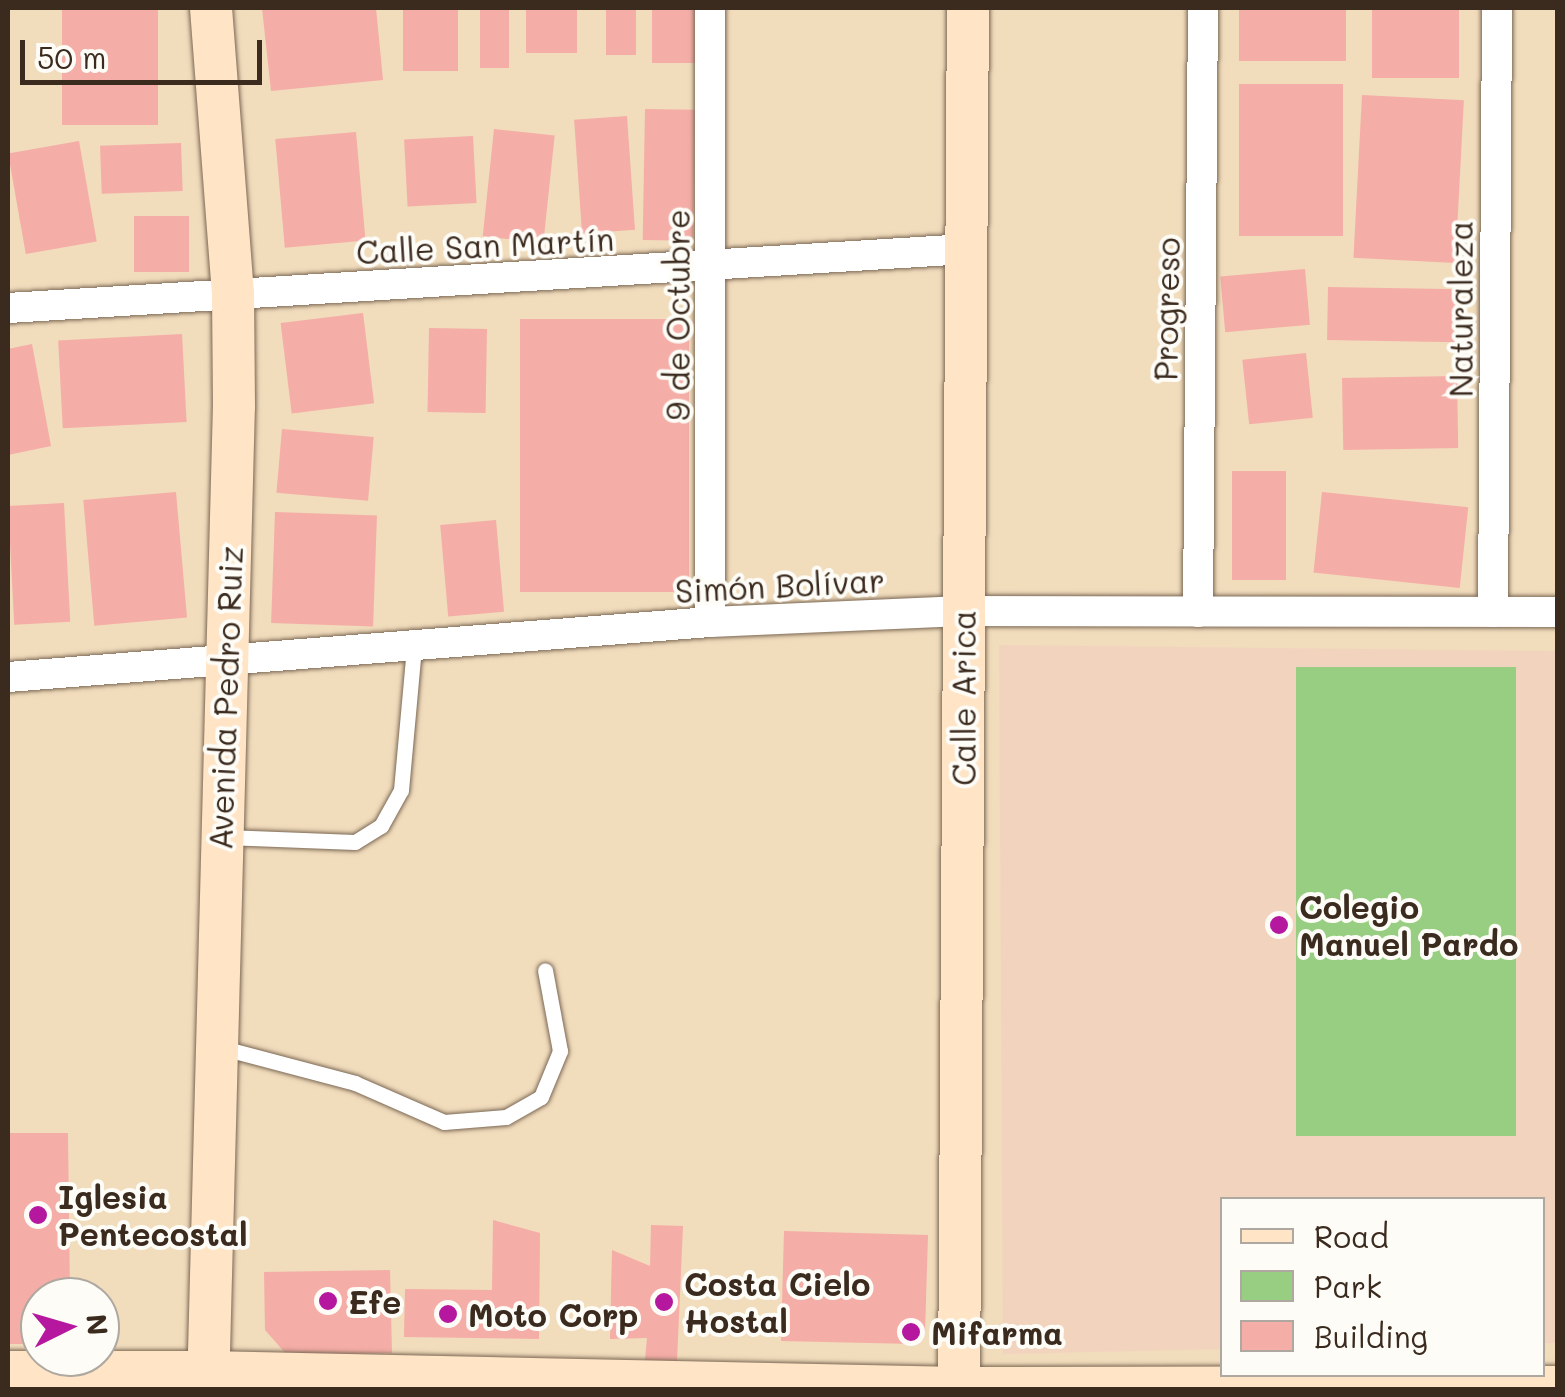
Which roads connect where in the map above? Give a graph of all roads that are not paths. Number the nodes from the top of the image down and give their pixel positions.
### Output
1 (211, 8) edge
2 (710, 8) edge
3 (968, 8) edge
4 (1204, 8) edge
5 (1496, 8) edge
6 (966, 249) junction
7 (713, 267) junction
8 (233, 294) junction
9 (8, 308) edge
10 (963, 610) junction
11 (1198, 612) junction
12 (1493, 612) junction
13 (1558, 612) edge
14 (710, 622) junction
15 (414, 646) junction
16 (226, 662) junction
17 (8, 676) edge
18 (221, 838) junction
19 (545, 970) dead end
20 (216, 1046) junction
21 (8, 1372) edge
22 (207, 1381) edge
23 (253, 1381) edge
24 (398, 1383) edge
25 (1558, 1387) edge
26 (959, 1388) edge

1 - 8 street, Avenida Pedro Ruiz
2 - 7 street, 9 de Octubre
3 - 6 street, Calle Arica
4 - 11 street, Progreso
5 - 12 street, Naturaleza
6 - 7 street, Calle San Martín
6 - 10 street, Calle Arica
7 - 8 street, Calle San Martín
7 - 14 street, 9 de Octubre
8 - 9 street, Calle San Martín
8 - 16 street, Avenida Pedro Ruiz
10 - 11 street, Simón Bolívar
10 - 14 street, Simón Bolívar
10 - 26 street, Calle Arica
11 - 12 street, Simón Bolívar
12 - 13 street, Simón Bolívar
14 - 15 street, Simón Bolívar
15 - 16 street, Simón Bolívar
15 - 18 lane
16 - 17 street, Simón Bolívar
16 - 18 street, Avenida Pedro Ruiz
18 - 20 street, Avenida Pedro Ruiz
19 - 20 lane
20 - 22 street, Avenida Pedro Ruiz
21 - 22 street
22 - 23 street
23 - 24 street
24 - 26 street
25 - 26 street

